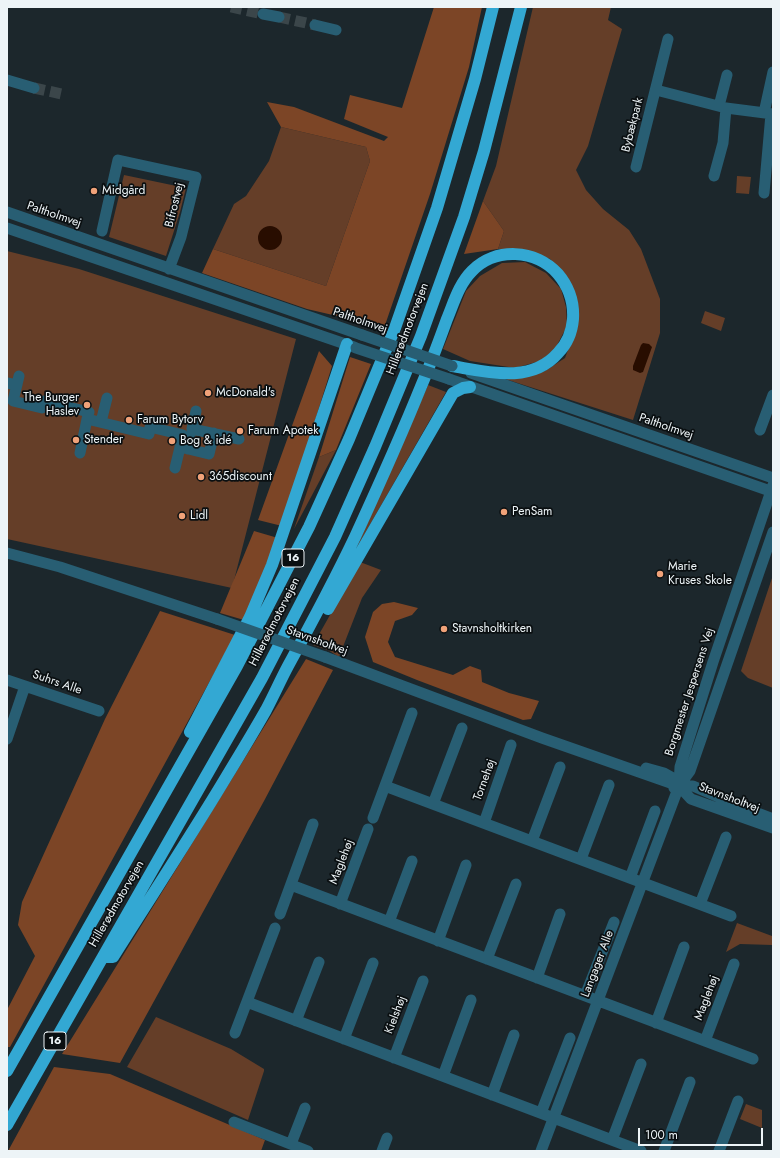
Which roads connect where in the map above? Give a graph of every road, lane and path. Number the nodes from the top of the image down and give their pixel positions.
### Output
1 (493, 7) edge
2 (521, 7) edge
3 (263, 14) tunnel mouth
4 (279, 17) tunnel mouth
5 (315, 25) tunnel mouth
6 (336, 30) dead end
7 (668, 39) dead end
8 (773, 72) edge
9 (727, 75) dead end
10 (7, 80) edge
11 (34, 88) tunnel mouth
12 (656, 90) junction
13 (723, 107) junction
14 (769, 114) edge
15 (636, 168) dead end
16 (714, 176) dead end
17 (764, 193) dead end
18 (7, 212) edge
19 (7, 228) edge
20 (102, 231) dead end
21 (169, 269) junction
22 (357, 333) junction
23 (352, 346) junction
24 (452, 366) junction
25 (14, 381) edge
26 (470, 387) junction
27 (773, 395) edge
28 (107, 398) dead end
29 (10, 400) edge
30 (196, 411) dead end
31 (592, 414) junction
32 (88, 416) junction
33 (102, 419) junction
34 (587, 427) junction
35 (760, 430) dead end
36 (188, 434) junction
37 (214, 434) junction
38 (239, 439) dead end
39 (184, 448) junction
40 (80, 452) dead end
41 (175, 468) dead end
42 (773, 478) edge
43 (772, 490) edge
44 (773, 532) edge
45 (7, 553) edge
46 (7, 680) edge
47 (25, 686) junction
48 (266, 709) junction
49 (99, 711) dead end
50 (412, 713) dead end
51 (462, 728) dead end
52 (7, 738) edge
53 (511, 746) dead end
54 (593, 756) junction
55 (560, 766) dead end
56 (609, 785) dead end
57 (385, 786) junction
58 (679, 786) junction
59 (160, 802) junction
60 (433, 804) junction
61 (656, 811) dead end
62 (373, 818) dead end
63 (773, 819) edge
64 (484, 823) junction
65 (313, 824) dead end
66 (773, 828) edge
67 (368, 829) dead end
68 (726, 837) dead end
69 (532, 841) junction
70 (581, 859) junction
71 (412, 861) dead end
72 (466, 866) dead end
73 (630, 878) junction
74 (643, 882) junction
75 (516, 884) dead end
76 (291, 885) junction
77 (340, 904) junction
78 (700, 904) junction
79 (280, 914) dead end
80 (560, 914) dead end
81 (732, 916) dead end
82 (389, 922) junction
83 (614, 922) dead end
84 (274, 928) dead end
85 (438, 941) junction
86 (684, 948) dead end
87 (103, 957) junction
88 (487, 959) junction
89 (319, 962) dead end
90 (373, 963) dead end
91 (734, 964) dead end
92 (537, 978) junction
93 (422, 981) dead end
94 (585, 996) junction
95 (472, 1000) dead end
96 (598, 1001) junction
97 (247, 1002) junction
98 (296, 1021) junction
99 (656, 1023) junction
100 (235, 1033) dead end
101 (514, 1035) dead end
102 (570, 1038) dead end
103 (344, 1039) junction
104 (705, 1041) junction
105 (394, 1058) junction
106 (753, 1059) dead end
107 (641, 1064) dead end
108 (7, 1071) edge
109 (443, 1076) junction
110 (690, 1082) dead end
111 (492, 1095) junction
112 (738, 1101) dead end
113 (305, 1108) dead end
114 (541, 1113) junction
115 (554, 1118) junction
116 (234, 1122) dead end
117 (7, 1125) edge
118 (387, 1138) dead end
119 (612, 1140) junction
120 (291, 1144) junction
121 (308, 1151) edge
122 (382, 1151) edge
123 (541, 1151) edge
124 (641, 1151) edge
125 (664, 1151) edge
126 (719, 1151) edge

1 - 59 highway, Hillerødmotorvejen / 16
2 - 87 highway, Hillerødmotorvejen / 16
3 - 4 street
5 - 6 street
7 - 12 street, Bybækpark
8 - 14 street
9 - 13 street
10 - 11 street
12 - 13 street, Bybækpark
12 - 15 street, Bybækpark
13 - 14 street, Bybækpark
13 - 16 street
14 - 17 street
18 - 21 street, Paltholmvej
19 - 23 street
20 - 21 street, Bifrostvej
21 - 22 street, Paltholmvej
22 - 23 street
22 - 24 street, Paltholmvej, bridge
23 - 26 street, bridge
23 - 59 highway
24 - 31 street, Paltholmvej
24 - 48 highway
25 - 29 street
26 - 34 street
26 - 48 highway
27 - 35 street
28 - 33 street
29 - 32 street
30 - 36 street
31 - 34 street
31 - 42 street, Paltholmvej
32 - 33 street
32 - 40 street
33 - 36 street
34 - 43 street
36 - 37 street
36 - 39 street
37 - 38 street
37 - 39 street
39 - 41 street
43 - 58 street, Borgmester Jespersens Vej
44 - 58 street, Borgmester Jespersens Vej
45 - 54 street, Stavnsholtvej, bridge
46 - 47 street, Suhrs Alle
47 - 49 street, Suhrs Alle
47 - 52 street
48 - 87 highway
50 - 57 street
51 - 60 street
53 - 64 street, Tornehøj
54 - 58 street, Stavnsholtvej
54 - 58 street, Stavnsholtvej
55 - 69 street
56 - 70 street
57 - 60 street
57 - 62 street
58 - 63 street, Stavnsholtvej
58 - 66 street, Stavnsholtvej
58 - 74 street, Langager Alle
59 - 108 highway, Hillerødmotorvejen / 16
60 - 64 street
61 - 73 street
64 - 69 street
65 - 76 street
67 - 77 street, Maglehøj
68 - 78 street
69 - 70 street
70 - 73 street
71 - 82 street
72 - 85 street
73 - 74 street
74 - 78 street
74 - 96 street, Langager Alle
75 - 88 street
76 - 77 street, Maglehøj
76 - 79 street
77 - 82 street, Maglehøj
78 - 81 street
80 - 92 street
82 - 85 street, Maglehøj
83 - 94 street
84 - 97 street
85 - 88 street, Maglehøj
86 - 99 street
87 - 117 highway, Hillerødmotorvejen / 16
88 - 92 street, Maglehøj
89 - 98 street
90 - 103 street
91 - 104 street, Maglehøj
92 - 94 street, Maglehøj
93 - 105 street, Kielshøj
94 - 96 street, Maglehøj
95 - 109 street
96 - 99 street, Maglehøj
96 - 115 street, Langager Alle
97 - 98 street
97 - 100 street
98 - 103 street
99 - 104 street, Maglehøj
101 - 111 street
102 - 114 street
103 - 105 street
104 - 106 street, Maglehøj
105 - 109 street
107 - 119 street
109 - 111 street
110 - 125 street
111 - 114 street
112 - 126 street
113 - 120 street
114 - 115 street
115 - 119 street
115 - 123 street, Langager Alle
116 - 120 street
118 - 122 street
119 - 124 street
120 - 121 street

